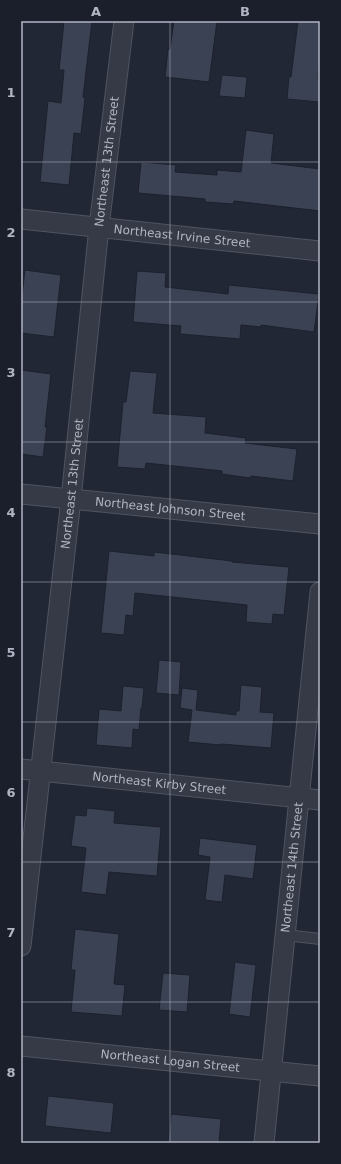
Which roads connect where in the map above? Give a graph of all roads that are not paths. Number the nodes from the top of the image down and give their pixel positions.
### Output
1 (124, 21) edge
2 (21, 219) edge
3 (99, 227) junction
4 (320, 251) edge
5 (21, 494) edge
6 (71, 499) junction
7 (320, 524) edge
8 (320, 592) edge
9 (21, 769) edge
10 (41, 771) junction
11 (298, 797) junction
12 (320, 800) edge
13 (285, 935) junction
14 (320, 939) edge
15 (21, 946) edge
16 (21, 1046) edge
17 (272, 1071) junction
18 (320, 1076) edge
19 (264, 1143) edge

1 - 3 street, Northeast 13th Street
2 - 3 street, Northeast Irvine Street
3 - 4 street, Northeast Irvine Street
3 - 6 street, Northeast 13th Street
5 - 6 street, Northeast Johnson Street
6 - 7 street, Northeast Johnson Street
6 - 10 street, Northeast 13th Street
8 - 11 street, Northeast 14th Street
9 - 10 street, Northeast Kirby Street
10 - 11 street, Northeast Kirby Street
10 - 15 street, Northeast 13th Street
11 - 12 street, Northeast Kirby Street
11 - 13 street, Northeast 14th Street
13 - 14 lane
13 - 17 street, Northeast 14th Street
16 - 17 street, Northeast Logan Street
17 - 18 street, Northeast Logan Street
17 - 19 street, Northeast 14th Street

